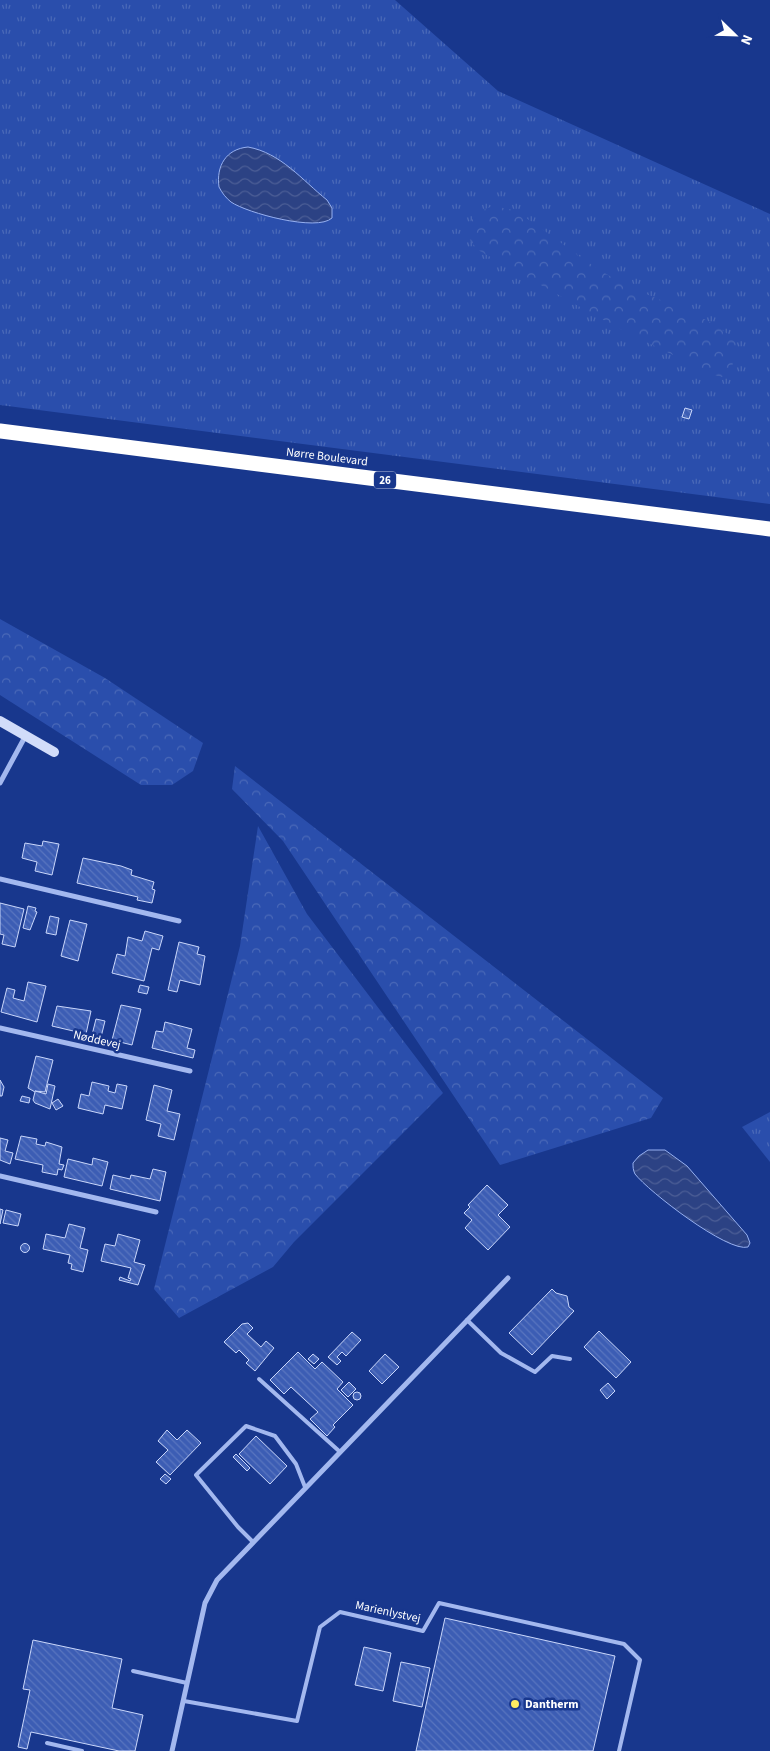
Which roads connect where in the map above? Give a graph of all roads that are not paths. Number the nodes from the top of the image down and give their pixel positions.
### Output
1 (0, 431) edge
2 (770, 529) edge
3 (0, 721) edge
4 (26, 735) junction
5 (54, 752) dead end
6 (0, 783) edge
7 (0, 879) edge
8 (178, 921) dead end
9 (0, 1028) edge
10 (190, 1071) dead end
11 (0, 1176) edge
12 (156, 1212) dead end
13 (508, 1278) dead end
14 (467, 1320) junction
15 (570, 1358) dead end
16 (259, 1379) dead end
17 (340, 1452) junction
18 (305, 1487) junction
19 (253, 1542) junction
20 (133, 1671) dead end
21 (187, 1683) junction
22 (184, 1701) junction
23 (47, 1743) dead end
24 (82, 1751) edge
25 (172, 1751) edge
26 (619, 1751) edge

1 - 2 highway, Nørre Boulevard / 26
3 - 4 street
4 - 5 street
4 - 6 street
7 - 8 street
9 - 10 street, Nøddevej
11 - 12 street
13 - 14 street
14 - 15 lane
14 - 17 street
16 - 17 lane
17 - 18 street
18 - 19 street
18 - 19 lane
19 - 21 street
20 - 21 lane
21 - 22 street
22 - 25 street
22 - 26 lane, Marienlystvej
23 - 24 lane

